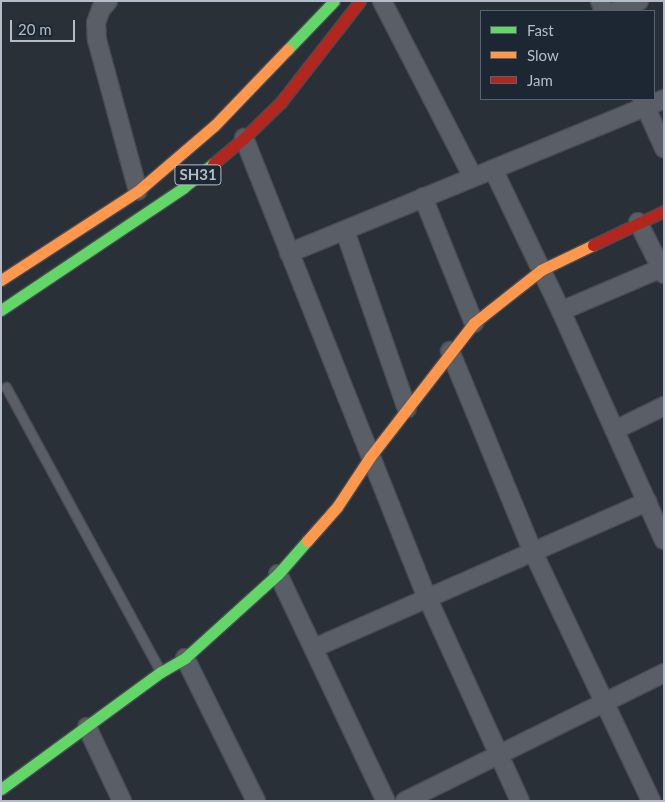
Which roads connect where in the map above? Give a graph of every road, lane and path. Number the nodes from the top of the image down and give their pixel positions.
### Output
1 (108, 1) edge
2 (334, 1) edge
3 (360, 1) edge
4 (382, 1) edge
5 (639, 1) edge
6 (618, 10) edge
7 (664, 99) edge
8 (644, 103) edge
9 (244, 138) junction
10 (664, 148) edge
11 (493, 169) junction
12 (473, 177) junction
13 (138, 191) junction
14 (423, 198) junction
15 (664, 211) edge
16 (638, 222) junction
17 (345, 231) junction
18 (289, 253) junction
19 (540, 270) junction
20 (663, 270) edge
21 (1, 280) edge
22 (1, 310) edge
23 (561, 311) junction
24 (474, 323) junction
25 (450, 351) junction
26 (6, 387) dead end
27 (664, 406) edge
28 (407, 409) junction
29 (615, 430) junction
30 (370, 457) junction
31 (647, 502) junction
32 (664, 540) edge
33 (533, 552) junction
34 (278, 574) junction
35 (427, 597) junction
36 (314, 648) junction
37 (185, 658) junction
38 (161, 672) junction
39 (664, 672) edge
40 (606, 702) junction
41 (87, 727) junction
42 (499, 755) junction
43 (1, 789) edge
44 (122, 801) edge
45 (256, 801) edge
46 (386, 801) edge
47 (405, 801) edge
48 (520, 801) edge
49 (651, 801) edge

1 - 13 street
2 - 13 main road
3 - 9 main road, SH31
4 - 12 street
5 - 6 street
7 - 8 street
8 - 10 street
8 - 11 street
9 - 18 street
9 - 22 main road, SH31
11 - 12 street
11 - 19 street
12 - 14 street
13 - 21 main road
14 - 17 street
14 - 24 street
15 - 16 main road
16 - 19 main road
16 - 20 street
17 - 18 street
17 - 28 street
18 - 30 street
19 - 23 street
19 - 24 main road
20 - 23 street
23 - 29 street
24 - 25 main road
25 - 28 main road
25 - 33 street
26 - 38 lane
27 - 29 street
28 - 30 main road
29 - 31 street
30 - 34 main road
30 - 35 street
31 - 32 street
31 - 33 street
33 - 35 street
33 - 40 street
34 - 36 street
34 - 37 main road
35 - 36 street
35 - 42 street
36 - 46 street
37 - 38 main road
37 - 45 street
38 - 41 main road
39 - 40 street
40 - 42 street
40 - 49 street
41 - 43 main road
41 - 44 street
42 - 47 street
42 - 48 street

